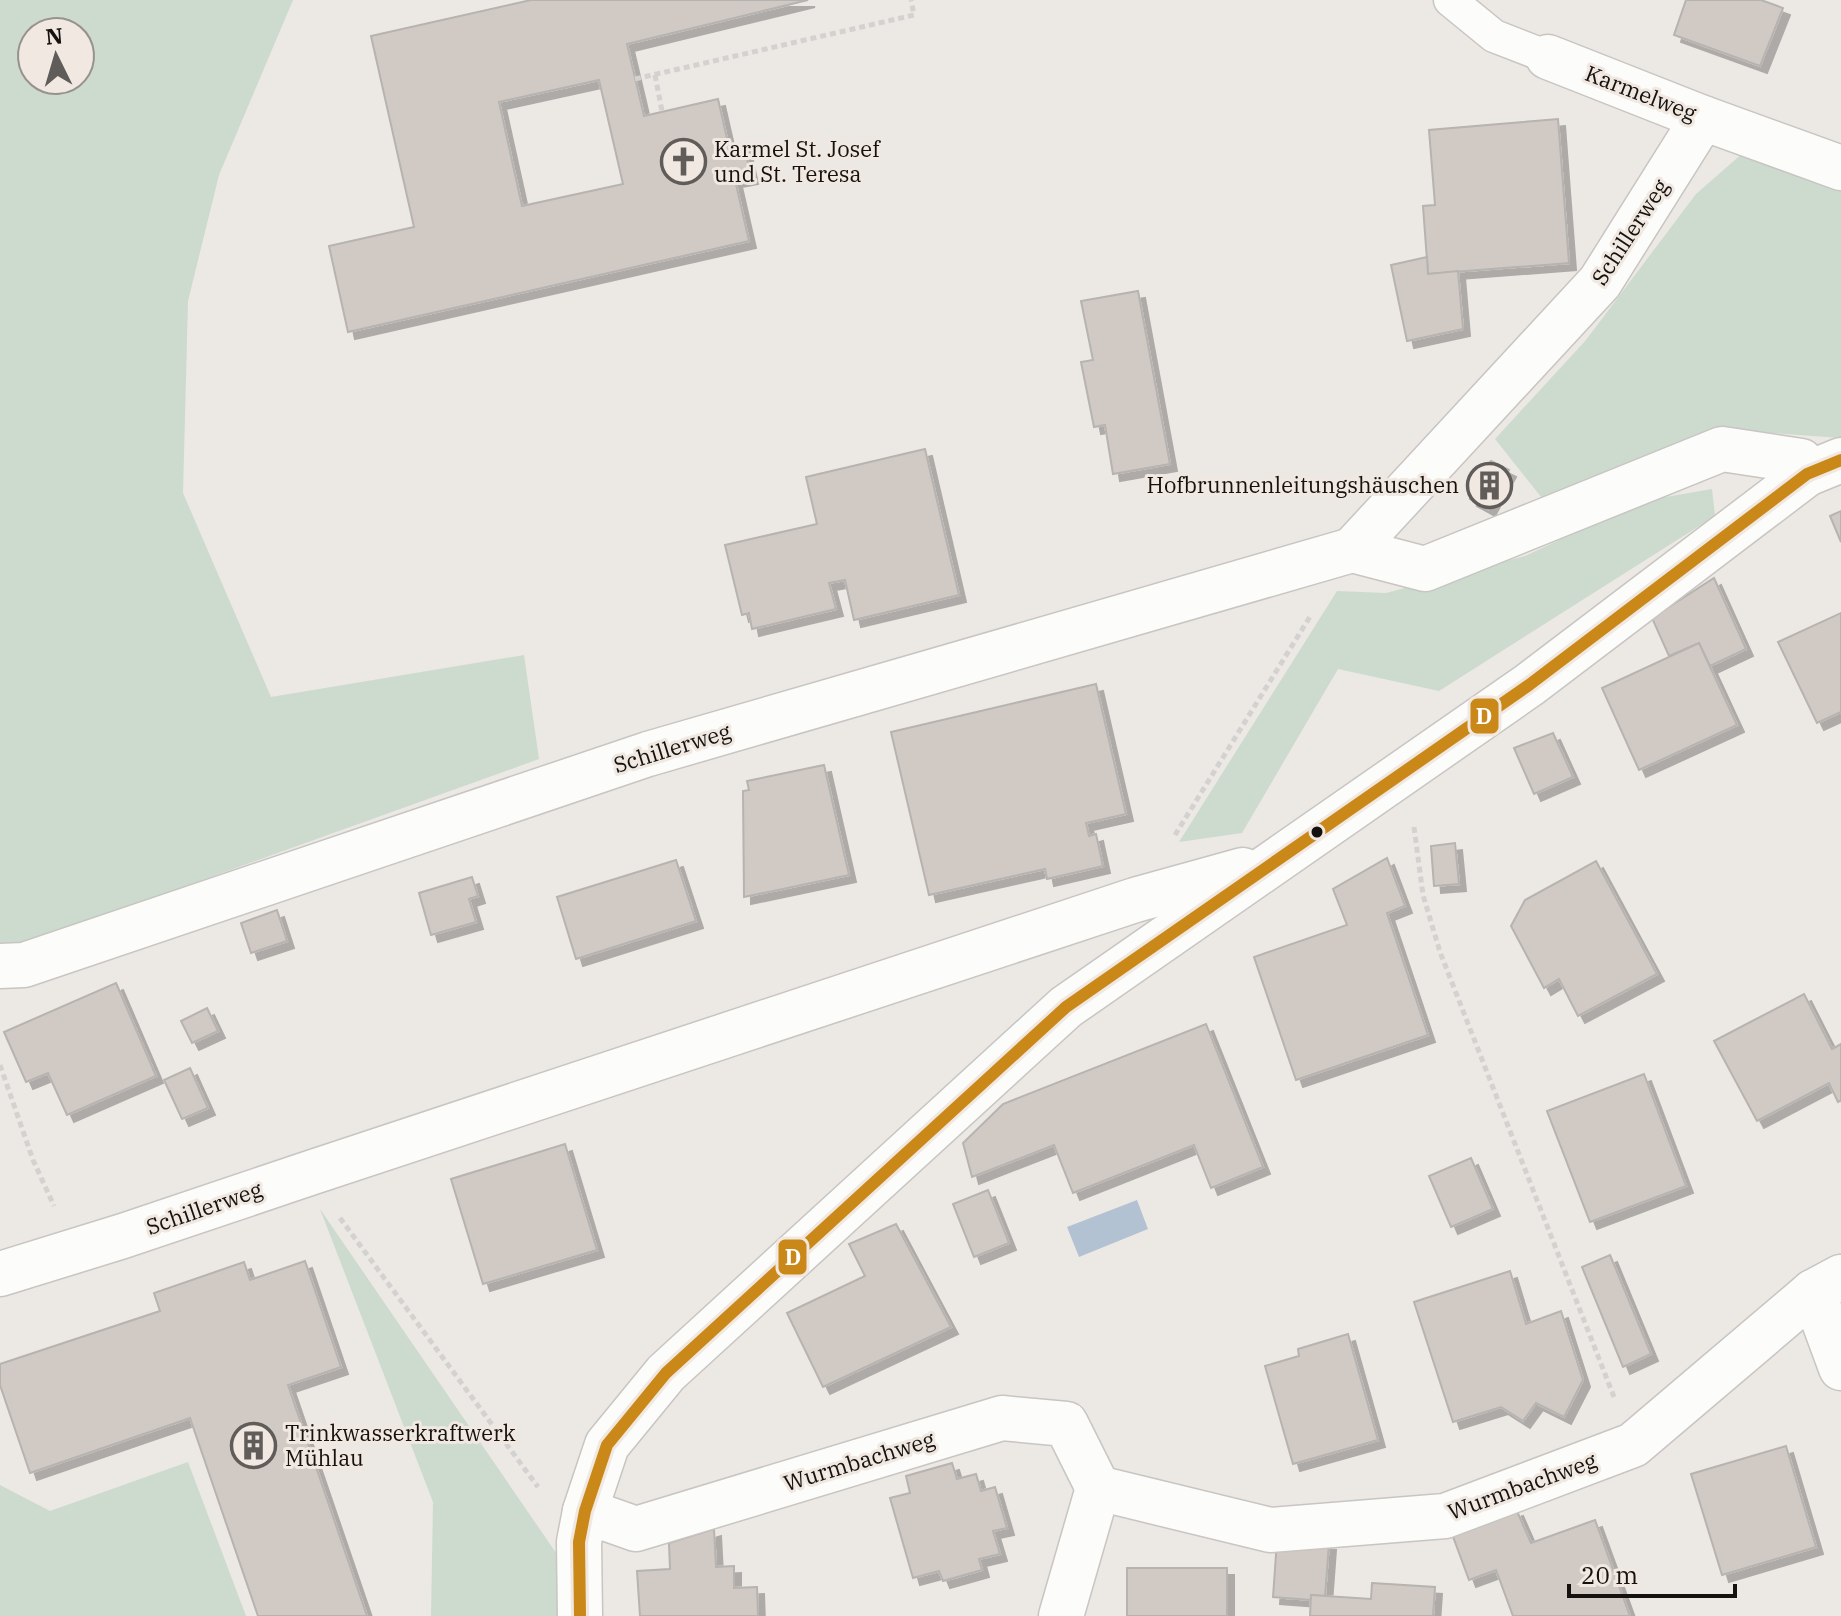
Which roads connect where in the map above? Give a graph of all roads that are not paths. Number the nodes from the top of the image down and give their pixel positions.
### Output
1 (1450, 0) edge
2 (1548, 57) joint
3 (1703, 118) junction
4 (1841, 168) edge
5 (1824, 467) edge
6 (1352, 550) junction
7 (1276, 861) junction
8 (0, 966) edge
9 (0, 1274) edge
10 (1827, 1284) edge
11 (1841, 1368) edge
12 (1098, 1488) junction
13 (582, 1527) junction
14 (580, 1616) edge
15 (1061, 1616) edge

1 - 2 lane, Karmelweg
2 - 3 street, Karmelweg
3 - 4 street, Karmelweg
3 - 6 street, Schillerweg
5 - 6 street
5 - 7 street
6 - 8 street, Schillerweg
7 - 9 street, Schillerweg
7 - 13 street
10 - 11 street
10 - 12 street, Wurmbachweg
12 - 13 street, Wurmbachweg
12 - 15 street
13 - 14 street

